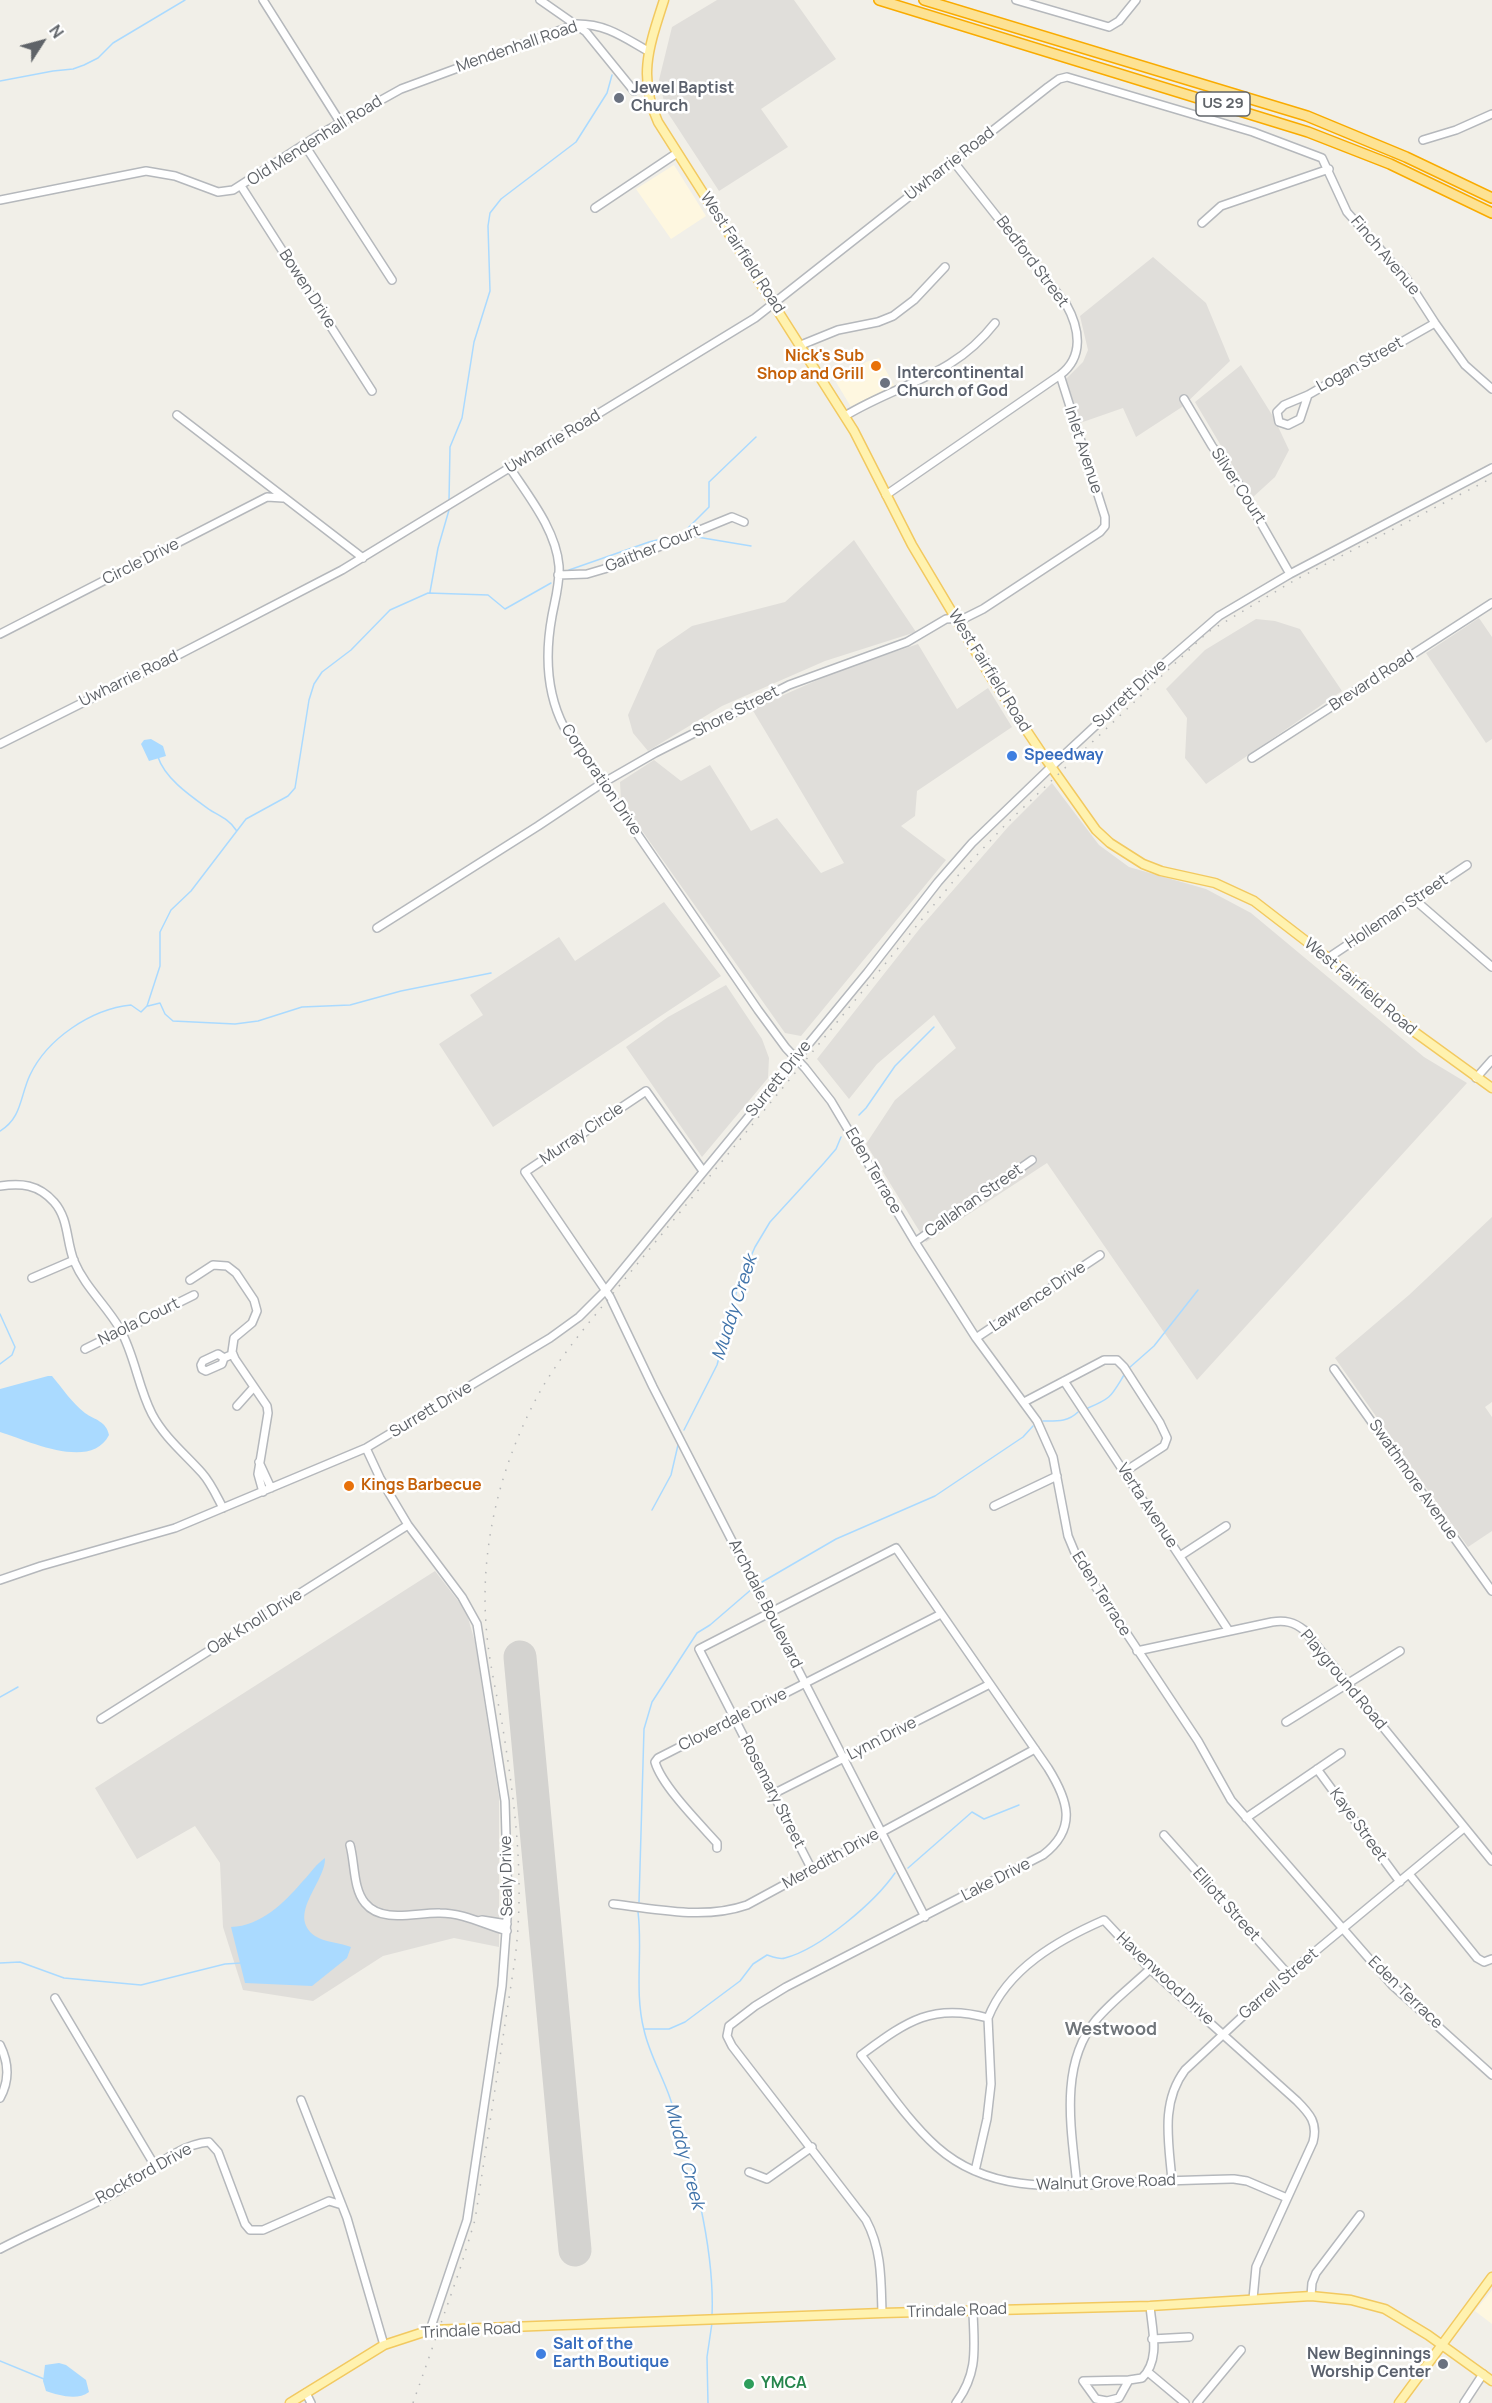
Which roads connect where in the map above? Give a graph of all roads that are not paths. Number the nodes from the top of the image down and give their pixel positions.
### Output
1 (263, 0) edge
2 (540, 0) edge
3 (664, 0) edge
4 (879, 0) edge
5 (924, 0) edge
6 (1016, 0) edge
7 (1136, 0) edge
8 (575, 25) junction
9 (648, 51) junction
10 (1065, 77) joint
11 (418, 81) joint
12 (634, 91) dead end
13 (1492, 114) edge
14 (340, 122) junction
15 (1423, 140) dead end
16 (304, 144) junction
17 (677, 153) junction
18 (953, 161) junction
19 (1329, 169) junction
20 (241, 186) junction
21 (1490, 197) edge
22 (0, 200) edge
23 (595, 208) dead end
24 (1492, 213) edge
25 (1202, 223) dead end
26 (945, 267) dead end
27 (392, 280) dead end
28 (775, 304) junction
29 (995, 323) dead end
30 (1435, 323) junction
31 (801, 345) junction
32 (1060, 375) junction
33 (1492, 389) edge
34 (372, 391) dead end
35 (1308, 395) junction
36 (1184, 399) dead end
37 (177, 415) dead end
38 (845, 416) junction
39 (510, 468) junction
40 (1492, 468) edge
41 (886, 495) junction
42 (283, 498) junction
43 (744, 522) dead end
44 (1106, 524) joint
45 (363, 558) junction
46 (1290, 574) junction
47 (558, 575) junction
48 (1492, 603) edge
49 (956, 619) junction
50 (0, 634) edge
51 (0, 744) edge
52 (1252, 758) dead end
53 (1051, 767) junction
54 (602, 784) junction
55 (1467, 865) dead end
56 (1415, 900) junction
57 (377, 928) dead end
58 (1328, 958) junction
59 (1492, 967) edge
60 (795, 1058) junction
61 (1492, 1060) edge
62 (1476, 1078) junction
63 (1492, 1088) edge
64 (1032, 1160) dead end
65 (703, 1171) junction
66 (0, 1186) edge
67 (915, 1242) junction
68 (1100, 1255) dead end
69 (74, 1260) junction
70 (32, 1278) dead end
71 (190, 1280) dead end
72 (606, 1290) junction
73 (194, 1295) dead end
74 (121, 1331) junction
75 (976, 1338) junction
76 (85, 1349) dead end
77 (233, 1354) junction
78 (224, 1358) dead end
79 (1334, 1369) dead end
80 (1064, 1381) junction
81 (254, 1387) junction
82 (1024, 1402) junction
83 (237, 1406) dead end
84 (366, 1448) junction
85 (259, 1462) junction
86 (1124, 1472) junction
87 (1057, 1476) junction
88 (271, 1488) junction
89 (263, 1492) junction
90 (994, 1506) dead end
91 (223, 1508) junction
92 (408, 1525) junction
93 (1226, 1526) dead end
94 (1180, 1556) junction
95 (0, 1580) edge
96 (1492, 1591) edge
97 (770, 1613) junction
98 (941, 1614) junction
99 (1229, 1631) junction
100 (699, 1649) joint
101 (1137, 1651) junction
102 (1400, 1651) dead end
103 (805, 1683) junction
104 (990, 1684) junction
105 (1347, 1684) junction
106 (101, 1719) dead end
107 (735, 1719) junction
108 (1286, 1722) dead end
109 (1035, 1749) junction
110 (1341, 1753) dead end
111 (844, 1758) junction
112 (1317, 1769) junction
113 (773, 1794) junction
114 (1246, 1818) junction
115 (1464, 1828) junction
116 (882, 1831) junction
117 (1164, 1835) dead end
118 (350, 1845) dead end
119 (717, 1848) dead end
120 (1492, 1862) edge
121 (812, 1870) junction
122 (1409, 1874) junction
123 (1400, 1882) junction
124 (613, 1904) dead end
125 (925, 1917) junction
126 (507, 1928) junction
127 (1344, 1929) junction
128 (1492, 1959) edge
129 (1150, 1969) junction
130 (1288, 1974) junction
131 (55, 1998) dead end
132 (988, 2018) junction
133 (1222, 2033) junction
134 (0, 2045) edge
135 (1492, 2075) edge
136 (0, 2098) edge
137 (302, 2100) dead end
138 (812, 2147) junction
139 (155, 2166) junction
140 (975, 2171) junction
141 (749, 2172) dead end
142 (1172, 2181) junction
143 (1077, 2186) junction
144 (1287, 2198) junction
145 (342, 2205) junction
146 (1360, 2215) dead end
147 (0, 2249) edge
148 (1492, 2277) edge
149 (1311, 2296) junction
150 (1253, 2299) junction
151 (1150, 2306) junction
152 (973, 2311) junction
153 (882, 2313) junction
154 (430, 2330) junction
155 (1189, 2337) dead end
156 (1152, 2339) junction
157 (1441, 2344) junction
158 (384, 2345) junction
159 (1241, 2350) dead end
160 (1148, 2372) junction
161 (1483, 2374) junction
162 (1129, 2380) junction
163 (1492, 2381) edge
164 (306, 2393) junction
165 (290, 2403) edge
166 (311, 2403) edge
167 (956, 2403) edge
168 (1185, 2403) edge
169 (1197, 2403) edge
170 (1399, 2403) edge
171 (1464, 2403) edge

1 - 14 street
2 - 8 street
3 - 9 main road, West Fairfield Road
4 - 24 highway, US 29
5 - 21 highway, US 29
6 - 7 street
8 - 9 street, Mendenhall Road
8 - 11 street, Mendenhall Road
8 - 12 street
9 - 17 main road, West Fairfield Road
10 - 18 street, Uwharrie Road
10 - 19 street, Finch Avenue
11 - 14 street, Old Mendenhall Road
13 - 15 street
14 - 16 street, Old Mendenhall Road
16 - 20 street, Old Mendenhall Road
16 - 27 street
17 - 23 street
17 - 28 main road, West Fairfield Road
18 - 28 street, Uwharrie Road
18 - 32 street, Bedford Street
19 - 25 street
19 - 30 street, Finch Avenue
20 - 22 street, Old Mendenhall Road
20 - 34 street, Bowen Drive
26 - 31 street
28 - 31 main road, West Fairfield Road
28 - 39 street, Uwharrie Road
29 - 38 street
30 - 33 street, Finch Avenue
30 - 35 street, Logan Street
31 - 38 main road, West Fairfield Road
32 - 41 street, Bedford Street
32 - 44 street, Inlet Avenue
35 - 35 street, Logan Street
36 - 46 street, Silver Court
37 - 42 street
38 - 41 main road, West Fairfield Road
39 - 45 street, Uwharrie Road
39 - 47 street, Corporation Drive
40 - 46 street, Surrett Drive
41 - 49 main road, West Fairfield Road
42 - 45 street
42 - 50 street, Circle Drive
43 - 47 street, Gaither Court
44 - 49 street, Shore Street
45 - 51 street, Uwharrie Road
46 - 53 street, Surrett Drive
47 - 54 street, Corporation Drive
48 - 52 street, Brevard Road
49 - 53 main road, West Fairfield Road
49 - 54 street, Shore Street
53 - 58 main road, West Fairfield Road
53 - 60 street, Surrett Drive
54 - 57 street, Shore Street
54 - 60 street, Corporation Drive
55 - 56 street, Holleman Street
56 - 58 street, Holleman Street
56 - 59 street
58 - 62 main road, West Fairfield Road
60 - 65 street, Surrett Drive
60 - 67 street, Eden Terrace
61 - 62 street
62 - 63 main road, West Fairfield Road
64 - 67 street, Callahan Street
65 - 72 street, Surrett Drive
65 - 72 street, Murray Circle
66 - 69 street
67 - 75 street, Eden Terrace
68 - 75 street, Lawrence Drive
69 - 70 street
69 - 74 street
71 - 77 street
72 - 84 street, Surrett Drive
72 - 97 street, Archdale Boulevard
73 - 74 street, Naola Court
74 - 76 street, Naola Court
74 - 91 street
75 - 82 street, Eden Terrace
77 - 78 street
77 - 81 street
79 - 96 street, Swathmore Avenue
80 - 82 street
80 - 86 street, Verta Avenue
80 - 86 street
81 - 83 street
81 - 85 street
82 - 87 street, Eden Terrace
84 - 88 street, Surrett Drive
84 - 92 street, Sealy Drive
85 - 88 street
85 - 89 street
86 - 94 street, Verta Avenue
87 - 90 street
87 - 101 street, Eden Terrace
88 - 89 street, Surrett Drive
89 - 91 street, Surrett Drive
91 - 95 street, Surrett Drive
92 - 106 street, Oak Knoll Drive
92 - 126 street, Sealy Drive
93 - 94 street
94 - 99 street, Verta Avenue
97 - 98 street, Lake Drive
97 - 100 street, Lake Drive
97 - 103 street, Archdale Boulevard
98 - 103 street, Cloverdale Drive
98 - 104 street, Lake Drive
99 - 101 street, Playground Road
99 - 105 street, Playground Road
100 - 107 street, Rosemary Street
101 - 114 street, Eden Terrace
102 - 105 street
103 - 107 street, Cloverdale Drive
103 - 111 street, Archdale Boulevard
104 - 109 street, Lake Drive
104 - 111 street, Lynn Drive
105 - 108 street
105 - 115 street, Playground Road
107 - 113 street, Rosemary Street
107 - 119 street, Cloverdale Drive
109 - 116 street, Meredith Drive
109 - 125 street, Lake Drive
110 - 112 street
111 - 113 street, Lynn Drive
111 - 116 street, Archdale Boulevard
112 - 114 street
112 - 123 street, Kaye Street
113 - 121 street, Rosemary Street
114 - 127 street, Eden Terrace
115 - 120 street, Playground Road
115 - 122 street, Garrell Street
116 - 121 street, Meredith Drive
116 - 125 street, Archdale Boulevard
117 - 130 street, Elliott Street
118 - 126 street
121 - 124 street, Meredith Drive
122 - 123 street, Garrell Street
122 - 128 street
123 - 127 street, Garrell Street
125 - 138 street, Lake Drive
126 - 154 street, Sealy Drive
127 - 130 street, Garrell Street
127 - 135 street, Eden Terrace
129 - 132 street, Havenwood Drive
129 - 133 street, Havenwood Drive
129 - 143 street
130 - 133 street, Garrell Street
131 - 139 street
132 - 140 street
132 - 140 street, Walnut Grove Road
133 - 142 street, Garrell Street
133 - 144 street, Havenwood Drive
134 - 136 street
137 - 145 street
138 - 141 street
138 - 153 street, Lake Drive
139 - 145 street, Rockford Drive
139 - 147 street, Rockford Drive
140 - 143 street, Walnut Grove Road
142 - 143 street, Walnut Grove Road
142 - 144 street, Walnut Grove Road
144 - 150 street, Havenwood Drive
145 - 158 street
146 - 149 street
148 - 157 main road
149 - 150 main road, Trindale Road
149 - 157 main road, Trindale Road
150 - 151 main road, Trindale Road
151 - 152 main road, Trindale Road
151 - 156 street
152 - 153 main road, Trindale Road
152 - 167 street
153 - 154 main road, Trindale Road
154 - 158 main road, Trindale Road
155 - 156 street
156 - 160 street
157 - 161 main road, Trindale Road
157 - 170 main road
158 - 164 main road, Trindale Road
159 - 169 street
160 - 162 street
160 - 168 street
161 - 163 main road, Trindale Road
161 - 171 street
162 - 162 street
164 - 165 main road, Trindale Road
164 - 166 street

